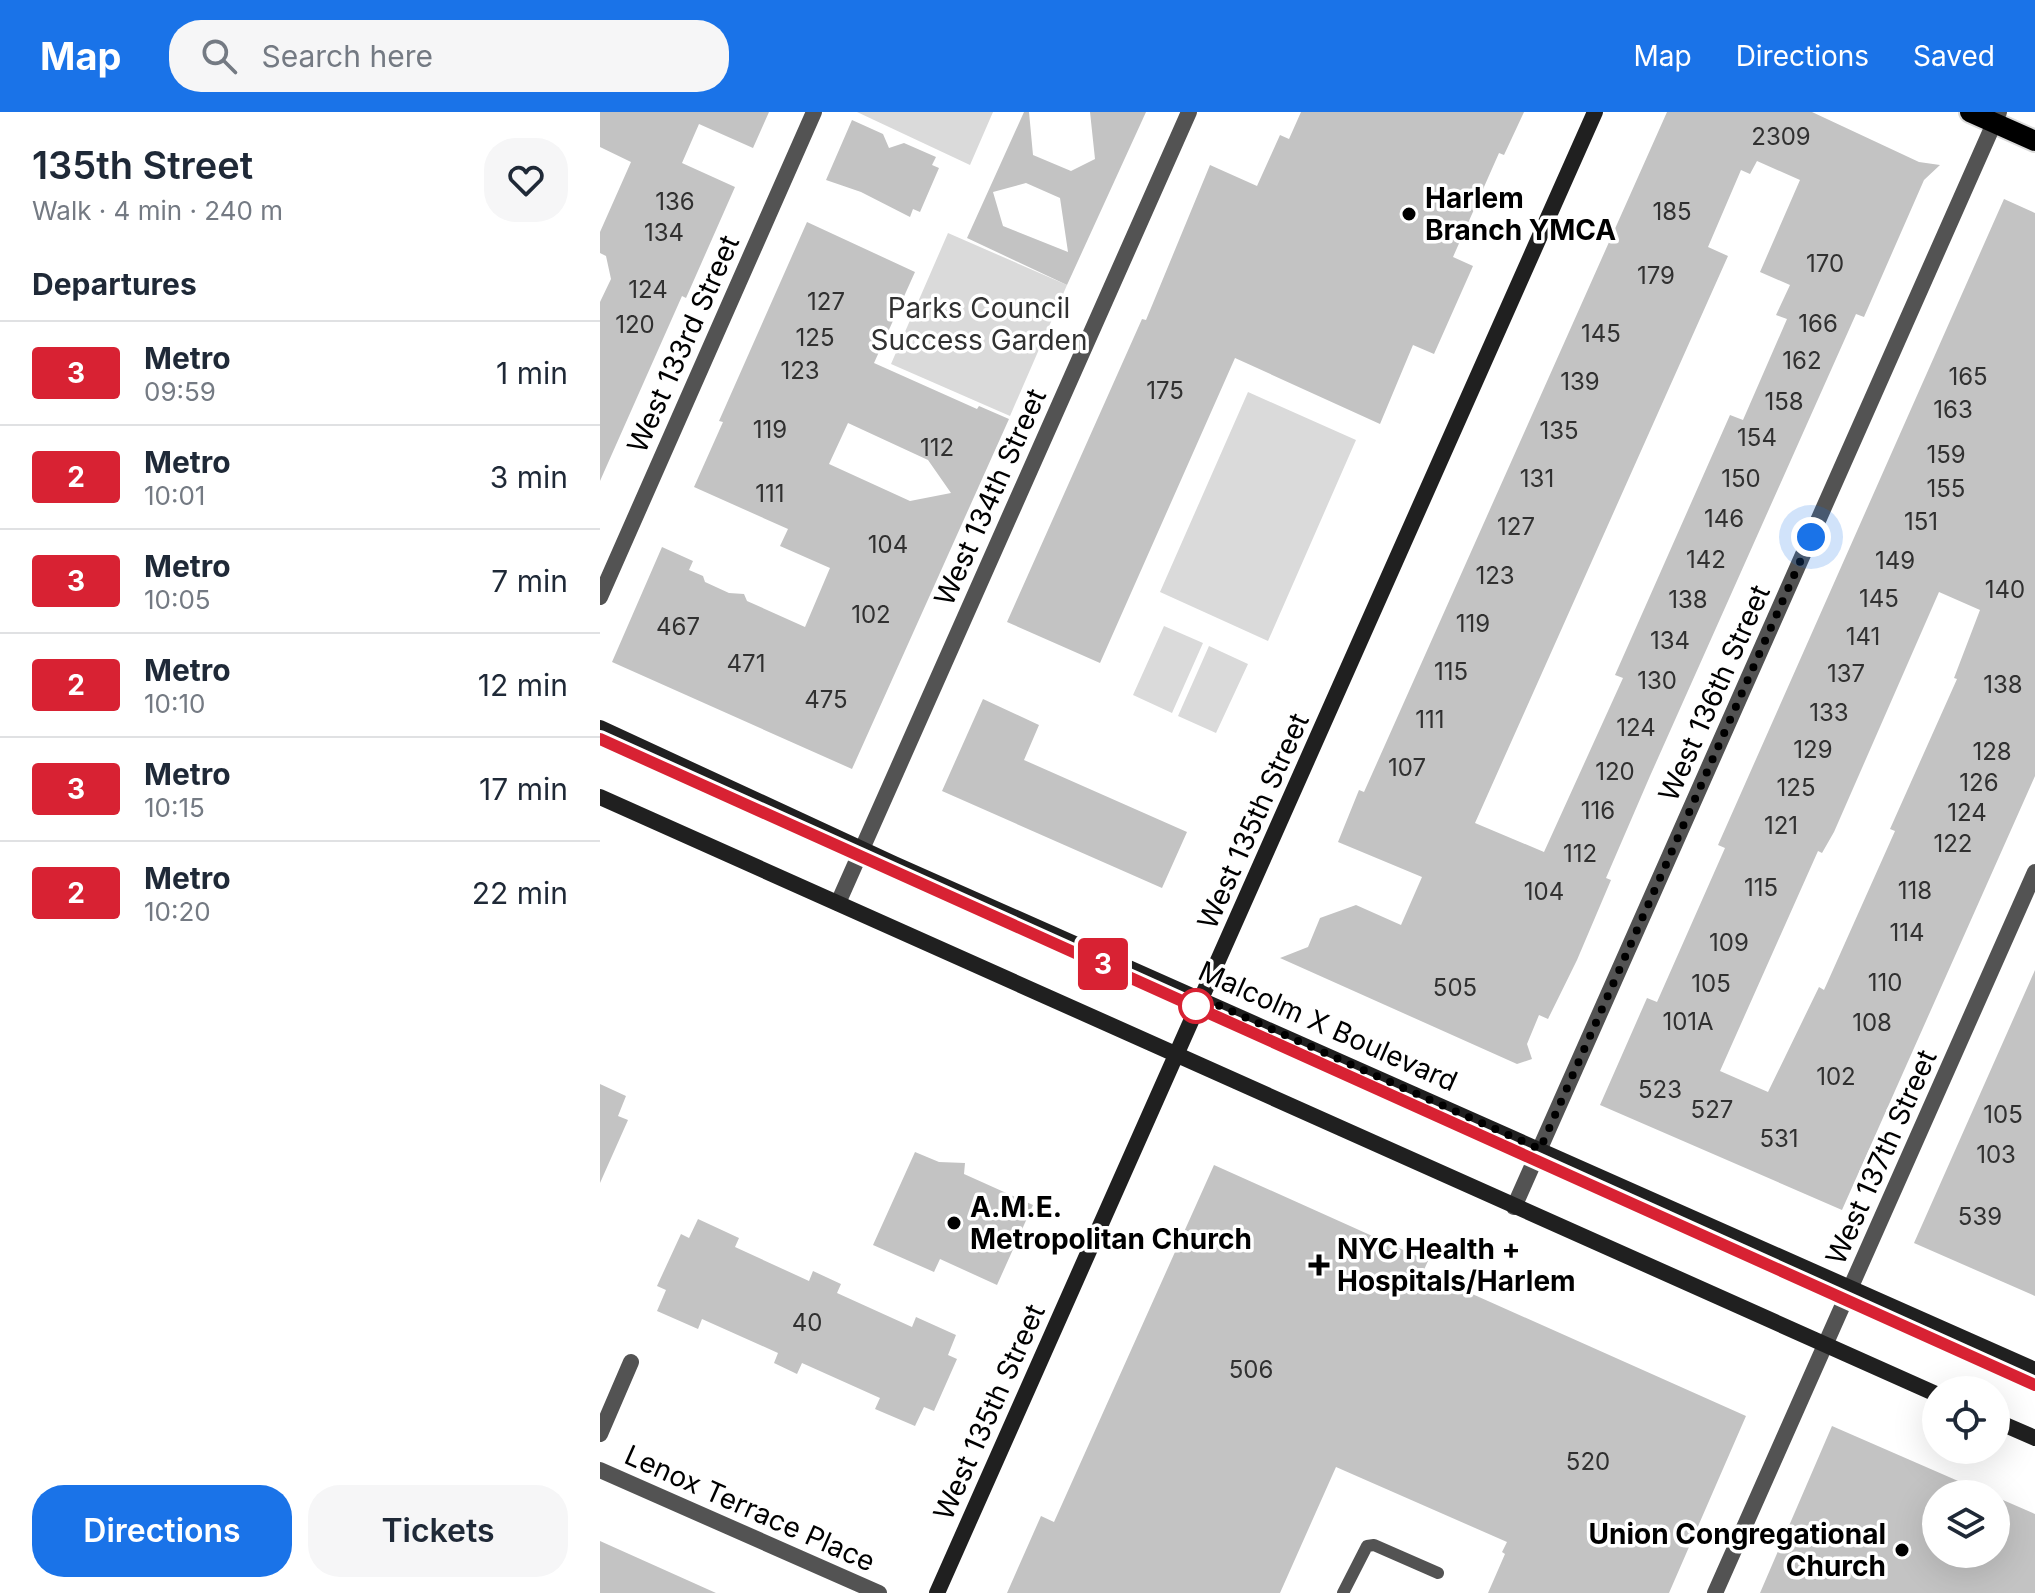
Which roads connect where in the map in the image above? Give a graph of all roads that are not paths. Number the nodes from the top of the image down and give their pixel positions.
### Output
1 (814, 112) edge
2 (1189, 112) edge
3 (1595, 112) edge
4 (1970, 112) edge
5 (1997, 117) edge
6 (2035, 141) edge
7 (600, 597) edge
8 (600, 728) edge
9 (600, 797) edge
10 (863, 847) junction
11 (2035, 872) edge
12 (838, 903) junction
13 (1202, 998) junction
14 (1176, 1056) junction
15 (1540, 1149) junction
16 (1514, 1207) junction
17 (1851, 1288) junction
18 (1826, 1346) junction
19 (631, 1362) dead end
20 (2035, 1370) edge
21 (1922, 1388) edge
22 (2010, 1427) edge
23 (600, 1434) edge
24 (2035, 1438) edge
25 (600, 1470) edge
26 (1438, 1573) dead end
27 (879, 1593) edge
28 (937, 1593) edge
29 (1343, 1593) edge
30 (1715, 1593) edge

1 - 7 street, West 133rd Street
2 - 10 street, West 134th Street
3 - 13 main road, West 135th Street
4 - 5 main road
5 - 6 main road
5 - 15 street, West 136th Street
8 - 10 main road, Malcolm X Boulevard
9 - 12 main road
10 - 12 street, West 134th Street
10 - 13 main road, Malcolm X Boulevard
11 - 17 street, West 137th Street
12 - 14 main road
13 - 14 main road, West 135th Street
13 - 15 main road, Malcolm X Boulevard
14 - 16 main road
14 - 28 main road, West 135th Street
15 - 16 street, West 136th Street
15 - 17 main road, Malcolm X Boulevard
16 - 18 main road
17 - 18 street, West 137th Street
17 - 20 main road, Malcolm X Boulevard
18 - 21 main road
18 - 30 street, West 137th Street
19 - 23 street
22 - 24 main road
25 - 27 street, Lenox Terrace Place
26 - 29 lane

